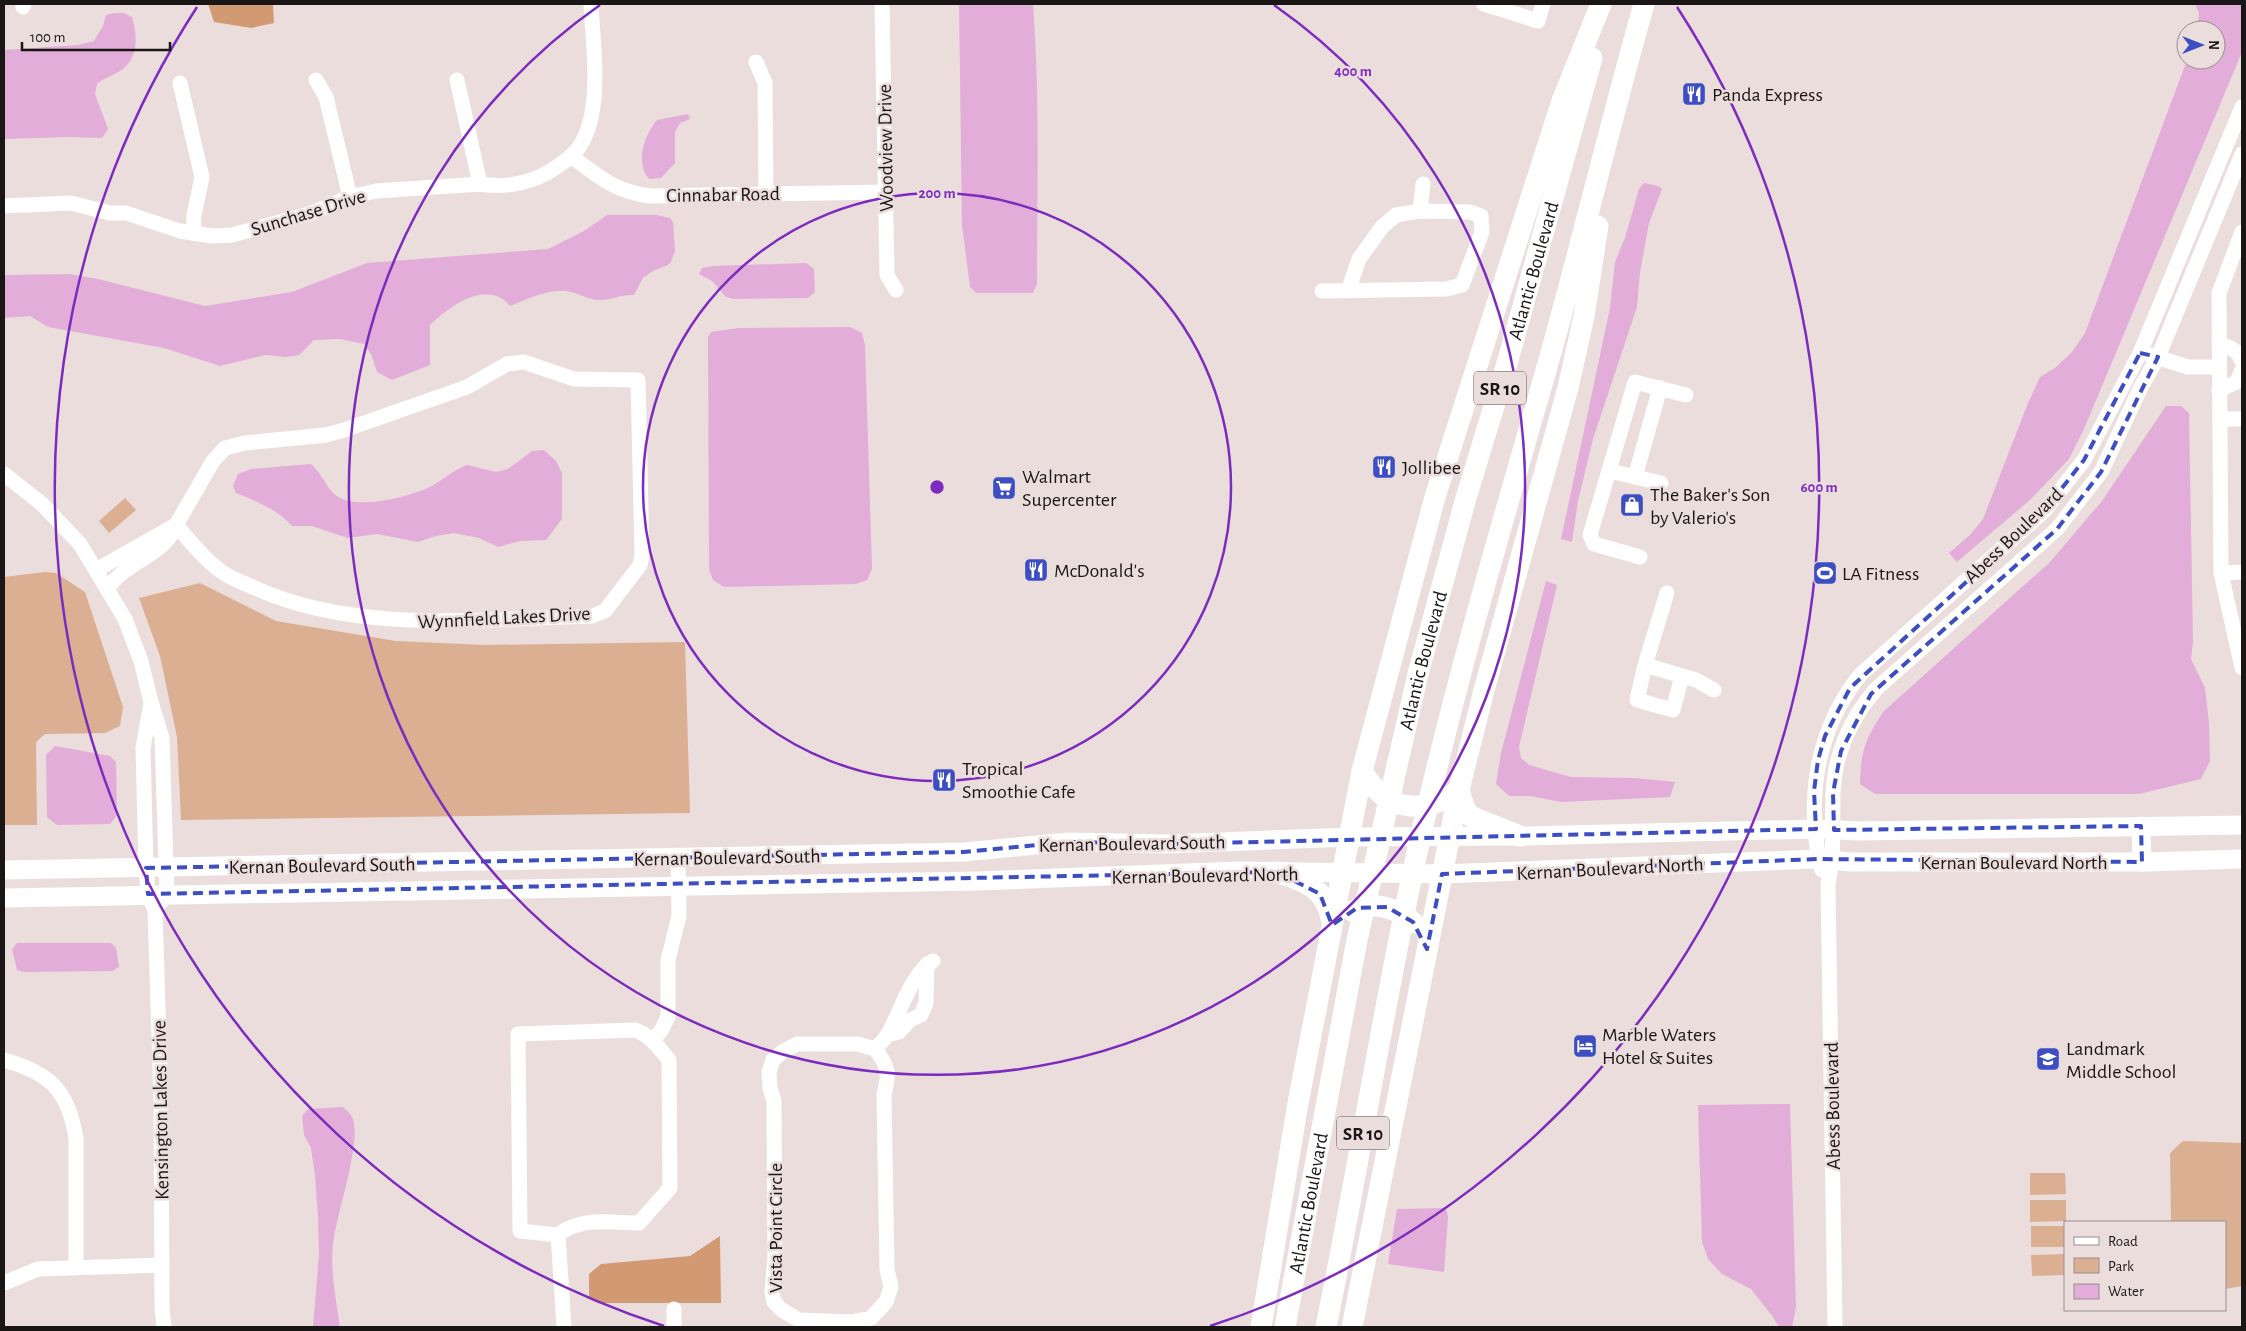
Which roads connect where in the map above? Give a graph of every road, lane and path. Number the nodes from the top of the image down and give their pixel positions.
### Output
1 (591, 4) edge
2 (882, 4) edge
3 (1484, 4) edge
4 (1544, 4) edge
5 (1601, 4) edge
6 (1607, 4) edge
7 (1631, 4) edge
8 (1645, 4) edge
9 (756, 62) dead end
10 (316, 80) dead end
11 (457, 80) dead end
12 (180, 83) dead end
13 (2242, 107) edge
14 (2242, 154) edge
15 (571, 156) junction
16 (480, 184) junction
17 (1422, 184) dead end
18 (886, 192) junction
19 (766, 193) junction
20 (350, 197) junction
21 (4, 206) edge
22 (1420, 211) junction
23 (2242, 232) edge
24 (193, 233) junction
25 (896, 290) dead end
26 (1322, 291) dead end
27 (1348, 291) junction
28 (1561, 315) junction
29 (2219, 344) junction
30 (2140, 353) junction
31 (2158, 357) junction
32 (2242, 362) edge
33 (2219, 367) junction
34 (2242, 370) edge
35 (1660, 388) junction
36 (2220, 390) junction
37 (1686, 395) dead end
38 (2220, 419) junction
39 (2242, 419) edge
40 (1610, 471) junction
41 (4, 474) edge
42 (1635, 477) junction
43 (1661, 483) dead end
44 (176, 525) junction
45 (1640, 557) dead end
46 (96, 570) junction
47 (2242, 572) edge
48 (2221, 573) junction
49 (107, 588) junction
50 (1666, 593) dead end
51 (1645, 665) junction
52 (2242, 668) edge
53 (1682, 676) junction
54 (1714, 690) dead end
55 (150, 702) junction
56 (1362, 771) junction
57 (1459, 790) junction
58 (2242, 825) edge
59 (2141, 826) junction
60 (1816, 829) junction
61 (1834, 830) junction
62 (1450, 835) junction
63 (1520, 836) junction
64 (1350, 837) junction
65 (678, 858) junction
66 (1826, 859) junction
67 (2242, 859) edge
68 (2142, 862) junction
69 (146, 868) junction
70 (166, 868) junction
71 (4, 870) edge
72 (1277, 872) junction
73 (1342, 874) junction
74 (1442, 874) junction
75 (977, 880) joint
76 (680, 885) junction
77 (167, 894) junction
78 (4, 898) edge
79 (152, 902) junction
80 (1332, 925) junction
81 (1427, 949) junction
82 (887, 1035) junction
83 (652, 1041) junction
84 (875, 1049) junction
85 (4, 1060) edge
86 (558, 1235) junction
87 (162, 1265) junction
88 (76, 1266) junction
89 (4, 1283) edge
90 (674, 1309) dead end
91 (164, 1327) edge
92 (564, 1327) edge
93 (674, 1327) edge
94 (1261, 1327) edge
95 (1285, 1327) edge
96 (1326, 1327) edge
97 (1352, 1327) edge
98 (1835, 1327) edge

1 - 15 street, Sunchase Drive
2 - 18 street, Woodview Drive
3 - 4 street
5 - 56 highway
6 - 95 highway, Atlantic Boulevard / SR 10
7 - 28 highway
8 - 28 highway, Atlantic Boulevard / SR 10
8 - 57 highway
9 - 19 street
10 - 20 street
11 - 16 street
12 - 24 street
13 - 30 street, Abess Boulevard
14 - 31 street, Abess Boulevard
15 - 16 street, Sunchase Drive
15 - 19 street, Cinnabar Road
16 - 20 street, Sunchase Drive
17 - 22 street
18 - 19 street, Cinnabar Road
18 - 25 street, Woodview Drive
20 - 24 street, Sunchase Drive
21 - 24 street, Sunchase Drive
22 - 27 street
22 - 27 street
23 - 29 street
26 - 27 street
28 - 96 highway, Atlantic Boulevard / SR 10
29 - 32 street
29 - 33 street
30 - 31 street
30 - 60 street, Abess Boulevard
31 - 33 street
31 - 61 street, Abess Boulevard
33 - 36 street
34 - 36 street
35 - 37 street
35 - 40 street
35 - 42 street
36 - 38 street
38 - 39 street
38 - 48 street
40 - 42 street
40 - 45 street
41 - 46 street
42 - 43 street
44 - 44 street, Wynnfield Lakes Drive
44 - 46 street
44 - 49 street
46 - 49 street
47 - 48 street
48 - 52 street
49 - 55 street
50 - 51 street
51 - 53 street
51 - 53 street
53 - 54 street
55 - 69 street, Kensington Lakes Drive
55 - 70 street
56 - 57 highway
56 - 64 highway
57 - 62 highway
57 - 63 highway
58 - 59 main road, Kernan Boulevard North
59 - 61 main road, Kernan Boulevard North
59 - 68 main road
60 - 61 main road, Kernan Boulevard North
60 - 63 main road, Kernan Boulevard North
60 - 66 street, Abess Boulevard
61 - 66 street, Abess Boulevard
62 - 63 main road, Kernan Boulevard North
62 - 64 main road, Kernan Boulevard South
62 - 74 highway
64 - 65 main road, Kernan Boulevard South
64 - 73 highway
65 - 70 main road, Kernan Boulevard South
65 - 76 street
66 - 68 main road, Kernan Boulevard North
66 - 74 main road, Kernan Boulevard North
66 - 98 street, Abess Boulevard
67 - 68 main road, Kernan Boulevard North
69 - 70 main road, Kernan Boulevard South
69 - 71 main road, Kernan Boulevard South
69 - 79 street, Kensington Lakes Drive
70 - 77 street
72 - 73 main road, Kernan Boulevard North
72 - 75 main road, Kernan Boulevard North
72 - 80 highway
73 - 74 main road, Kernan Boulevard North
73 - 80 highway
74 - 81 highway
75 - 76 main road, Kernan Boulevard South
76 - 77 main road, Kernan Boulevard South
76 - 83 street
77 - 79 main road, Kernan Boulevard South
78 - 79 main road, Kernan Boulevard South
79 - 87 street, Kensington Lakes Drive
80 - 81 highway
80 - 94 highway
81 - 97 highway
82 - 82 street
82 - 84 street
83 - 86 street
83 - 86 street
84 - 84 street, Vista Point Circle
85 - 88 street
86 - 92 street
87 - 88 street
87 - 91 street, Kensington Lakes Drive
88 - 89 street
90 - 93 street

